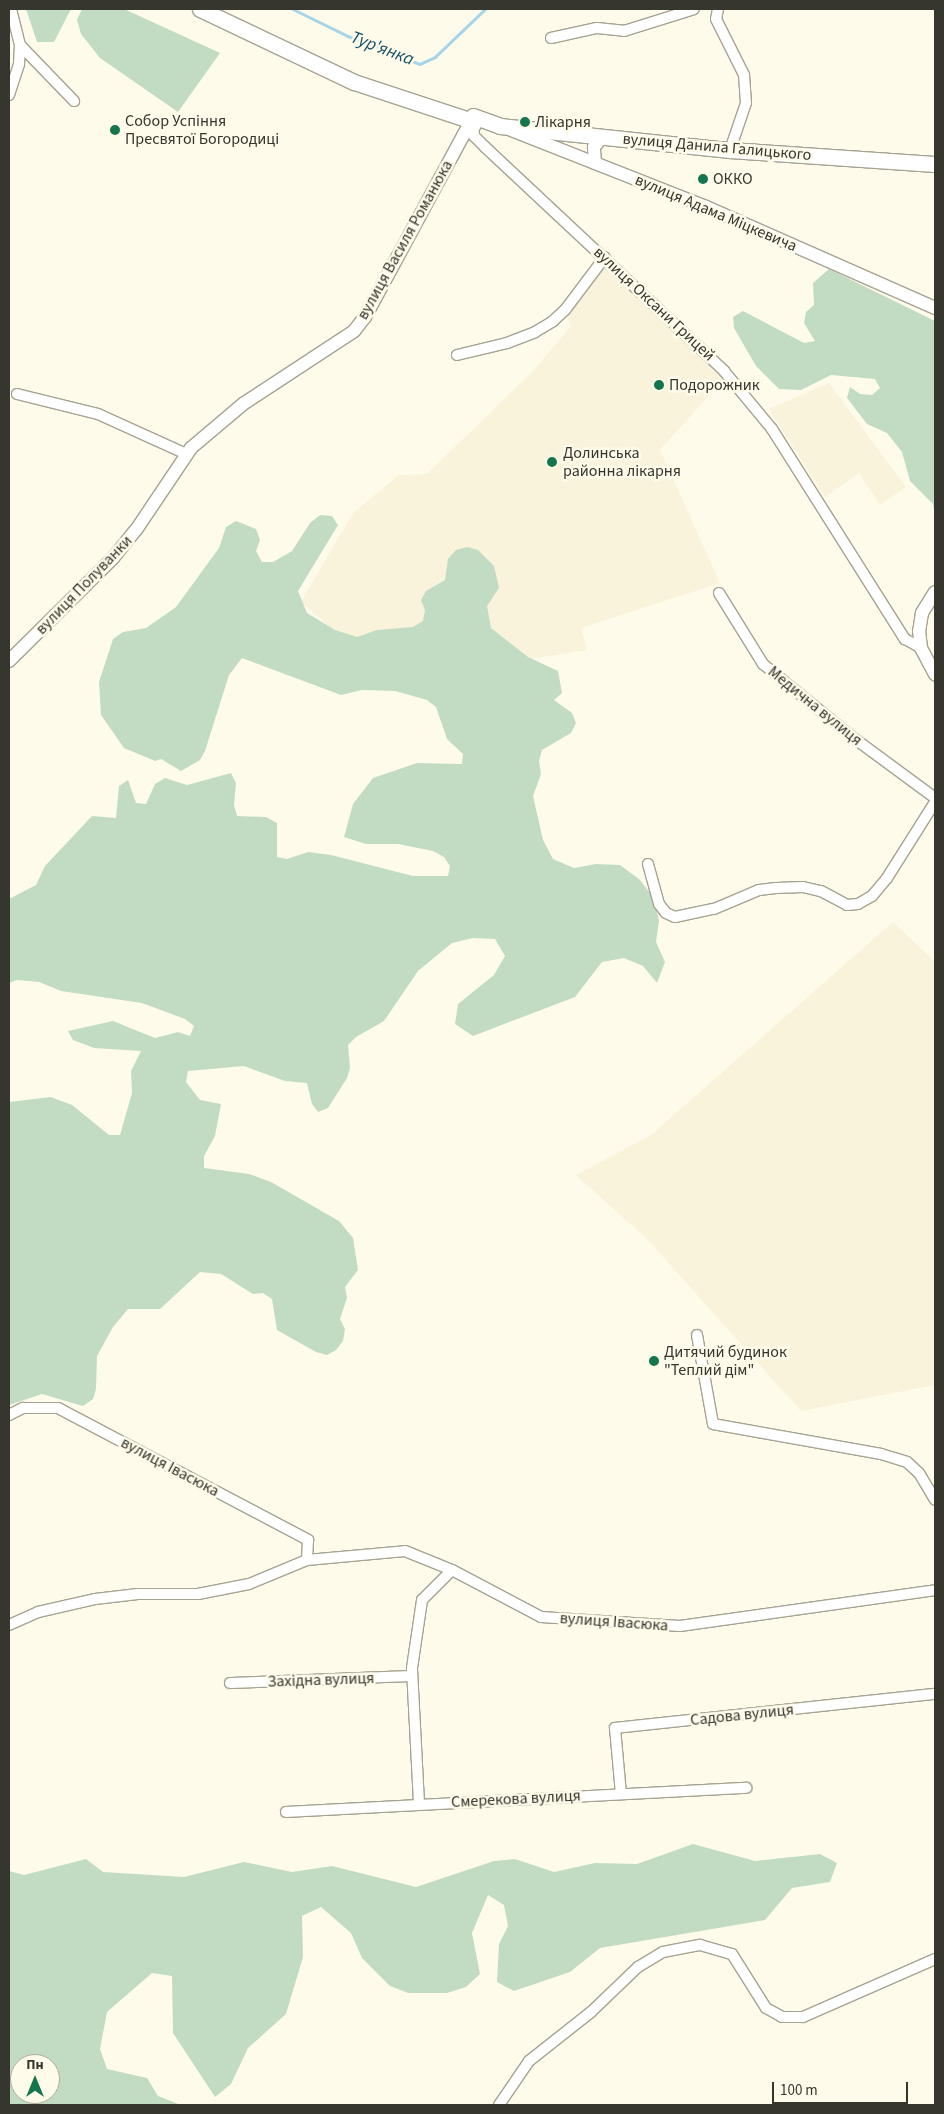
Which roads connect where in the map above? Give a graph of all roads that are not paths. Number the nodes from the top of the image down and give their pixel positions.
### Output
1 (11, 9) edge
2 (200, 9) edge
3 (694, 9) edge
4 (718, 9) edge
5 (551, 38) dead end
6 (20, 45) junction
7 (9, 95) edge
8 (74, 101) dead end
9 (472, 121) junction
10 (497, 125) junction
11 (602, 137) junction
12 (730, 150) junction
13 (596, 163) junction
14 (935, 164) edge
15 (605, 257) junction
16 (935, 308) edge
17 (457, 355) dead end
18 (17, 394) dead end
19 (186, 454) junction
20 (935, 592) edge
21 (719, 593) dead end
22 (921, 648) junction
23 (9, 661) edge
24 (935, 674) edge
25 (935, 800) edge
26 (648, 864) dead end
27 (697, 1335) dead end
28 (9, 1415) edge
29 (935, 1500) edge
30 (307, 1560) junction
31 (452, 1570) junction
32 (935, 1590) edge
33 (9, 1626) edge
34 (412, 1676) junction
35 (230, 1684) dead end
36 (935, 1694) edge
37 (746, 1788) dead end
38 (621, 1794) junction
39 (419, 1803) junction
40 (286, 1812) dead end
41 (935, 1959) edge
42 (499, 2105) edge

1 - 6 street
2 - 9 main road, вулиця Адама Міцкевича
3 - 5 street
4 - 12 street
6 - 7 street
6 - 8 street
9 - 10 main road, вулиця Адама Міцкевича
9 - 15 street, вулиця Оксани Грицей
9 - 19 street, вулиця Василя Романюка
10 - 11 main road, вулиця Данила Галицького
10 - 13 street, вулиця Адама Міцкевича
11 - 12 main road, вулиця Данила Галицького
11 - 13 street
12 - 14 main road, вулиця Данила Галицького
13 - 16 street, вулиця Адама Міцкевича
15 - 17 street
15 - 22 street, вулиця Оксани Грицей
18 - 19 street
19 - 23 street, вулиця Полуванки
20 - 22 street
21 - 25 street, Медична вулиця
22 - 24 street
25 - 26 street
27 - 29 street
28 - 30 street, вулиця Івасюка
30 - 31 street, вулиця Івасюка
30 - 33 street, вулиця Івасюка
31 - 32 street, вулиця Івасюка
31 - 34 street
34 - 35 street, Західна вулиця
34 - 39 street
36 - 38 street, Садова вулиця
37 - 38 street, Смерекова вулиця
38 - 39 street, Смерекова вулиця
39 - 40 street, Смерекова вулиця
41 - 42 street

